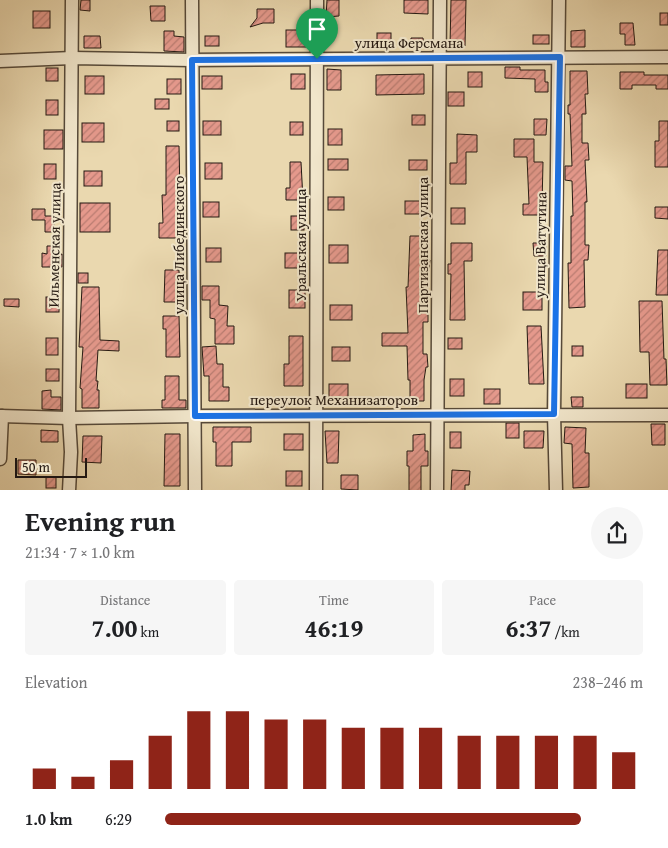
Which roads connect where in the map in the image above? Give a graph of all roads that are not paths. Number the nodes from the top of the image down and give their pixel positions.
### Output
1 (72, 0) edge
2 (192, 0) edge
3 (317, 0) edge
4 (440, 0) edge
5 (559, 0) edge
6 (560, 57) junction
7 (668, 57) edge
8 (72, 58) junction
9 (439, 58) junction
10 (317, 59) junction
11 (192, 60) junction
12 (0, 61) edge
13 (554, 414) junction
14 (316, 415) junction
15 (438, 415) junction
16 (668, 415) edge
17 (1, 416) edge
18 (195, 416) junction
19 (69, 418) junction
20 (0, 459) edge
21 (69, 490) edge
22 (195, 490) edge
23 (316, 490) edge
24 (437, 490) edge
25 (556, 490) edge

1 - 8 street, Ильменская улица
2 - 11 street, улица Либединского
3 - 10 street, Уральская улица
4 - 9 street, Партизанская улица
5 - 6 street, улица Ватутина
6 - 7 street, улица Ферсмана
6 - 9 street, улица Ферсмана
6 - 13 street, улица Ватутина
8 - 11 street, улица Ферсмана
8 - 12 street, улица Ферсмана
8 - 19 street, Ильменская улица
9 - 10 street, улица Ферсмана
9 - 15 street, Партизанская улица
10 - 11 street, улица Ферсмана
10 - 14 street, Уральская улица
11 - 18 street, улица Либединского
13 - 15 street, переулок Механизаторов
13 - 16 street, переулок Механизаторов
13 - 25 street, улица Ватутина
14 - 15 street, переулок Механизаторов
14 - 18 street, переулок Механизаторов
14 - 23 street, Уральская улица
15 - 24 street, Партизанская улица
17 - 19 street, переулок Механизаторов
17 - 20 street
18 - 19 street, переулок Механизаторов
18 - 22 street, улица Либединского
19 - 21 street, Ильменская улица

